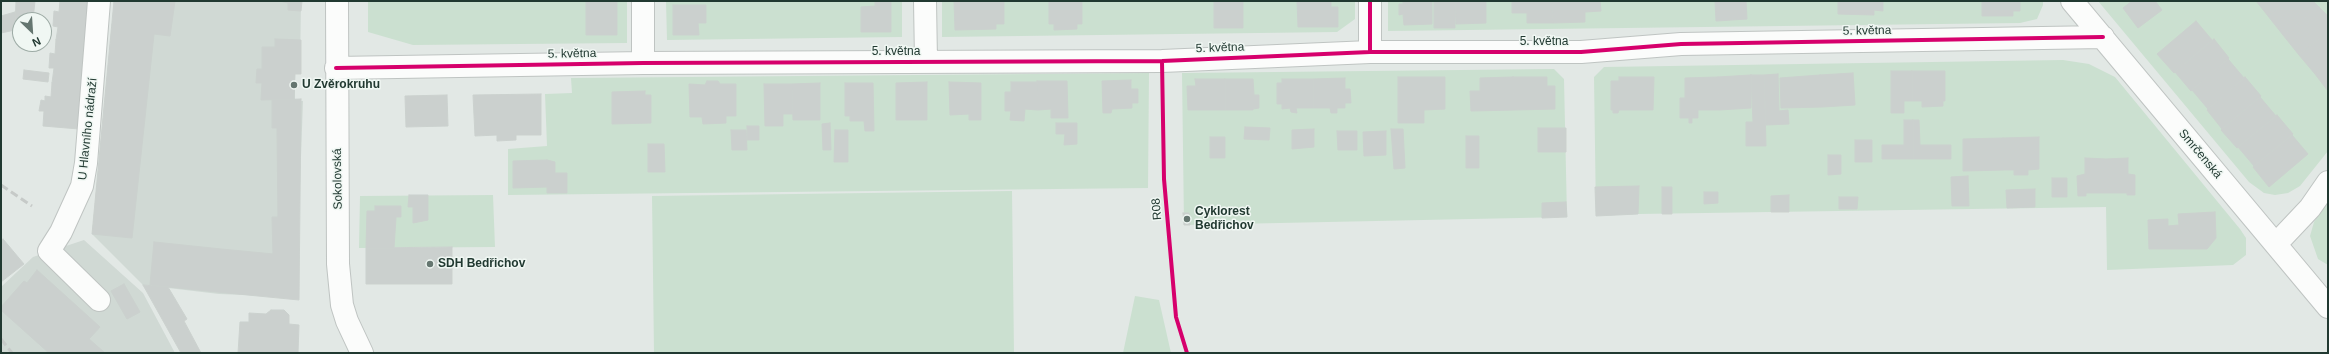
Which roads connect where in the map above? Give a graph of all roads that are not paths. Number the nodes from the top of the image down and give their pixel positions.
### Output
1 (99, 1) edge
2 (337, 1) edge
3 (643, 1) edge
4 (925, 1) edge
5 (1370, 1) edge
6 (2072, 1) edge
7 (2103, 37) junction
8 (1370, 52) junction
9 (926, 61) junction
10 (644, 63) junction
11 (336, 68) junction
12 (2328, 182) edge
13 (2276, 244) junction
14 (100, 300) dead end
15 (2328, 307) edge
16 (362, 353) edge

1 - 14 street, U Hlavního nádraží
2 - 11 street, Sokolovská
3 - 10 street
4 - 9 street
5 - 8 street
6 - 7 street, Smrčenská
7 - 8 street, 5. května
7 - 13 street, Smrčenská
8 - 9 street, 5. května
9 - 10 street, 5. května
10 - 11 street, 5. května
11 - 16 street, Sokolovská
12 - 13 street
13 - 15 street, Smrčenská

